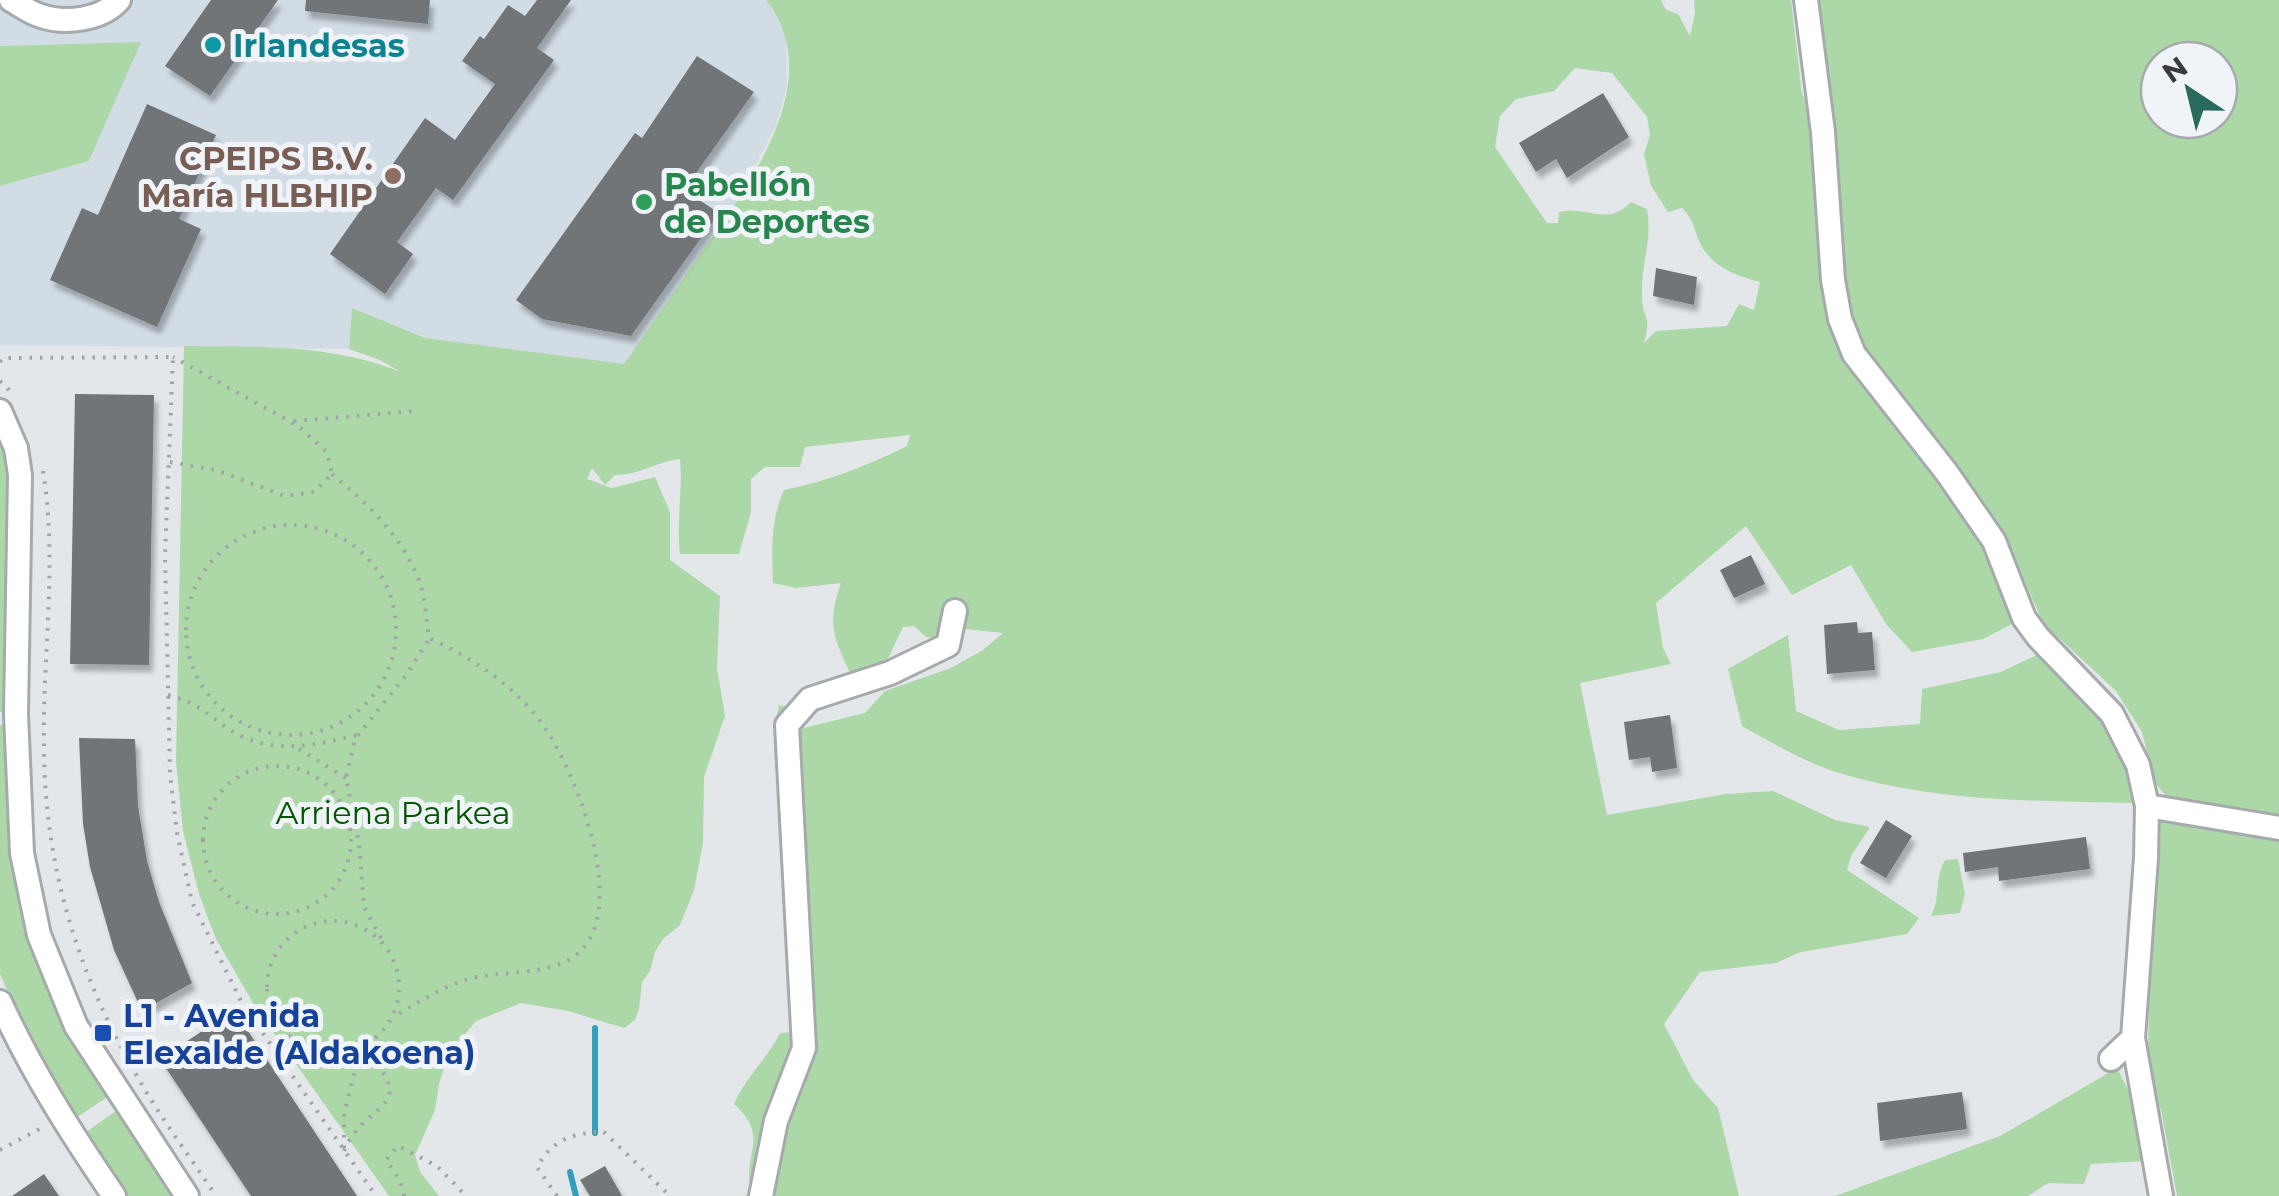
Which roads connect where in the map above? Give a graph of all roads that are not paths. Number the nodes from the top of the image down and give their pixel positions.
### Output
1 (11, 0) edge
2 (119, 0) edge
3 (1806, 0) edge
4 (8, 404) edge
5 (955, 611) dead end
6 (8, 686) edge
7 (2146, 806) junction
8 (2279, 828) edge
9 (0, 1002) edge
10 (2133, 1038) junction
11 (2111, 1059) dead end
12 (114, 1196) edge
13 (187, 1196) edge
14 (761, 1196) edge
15 (2161, 1196) edge

1 - 2 street
3 - 7 street
4 - 6 street
5 - 14 street
6 - 13 street
7 - 8 street
7 - 10 street
9 - 12 street
10 - 11 street
10 - 15 street

